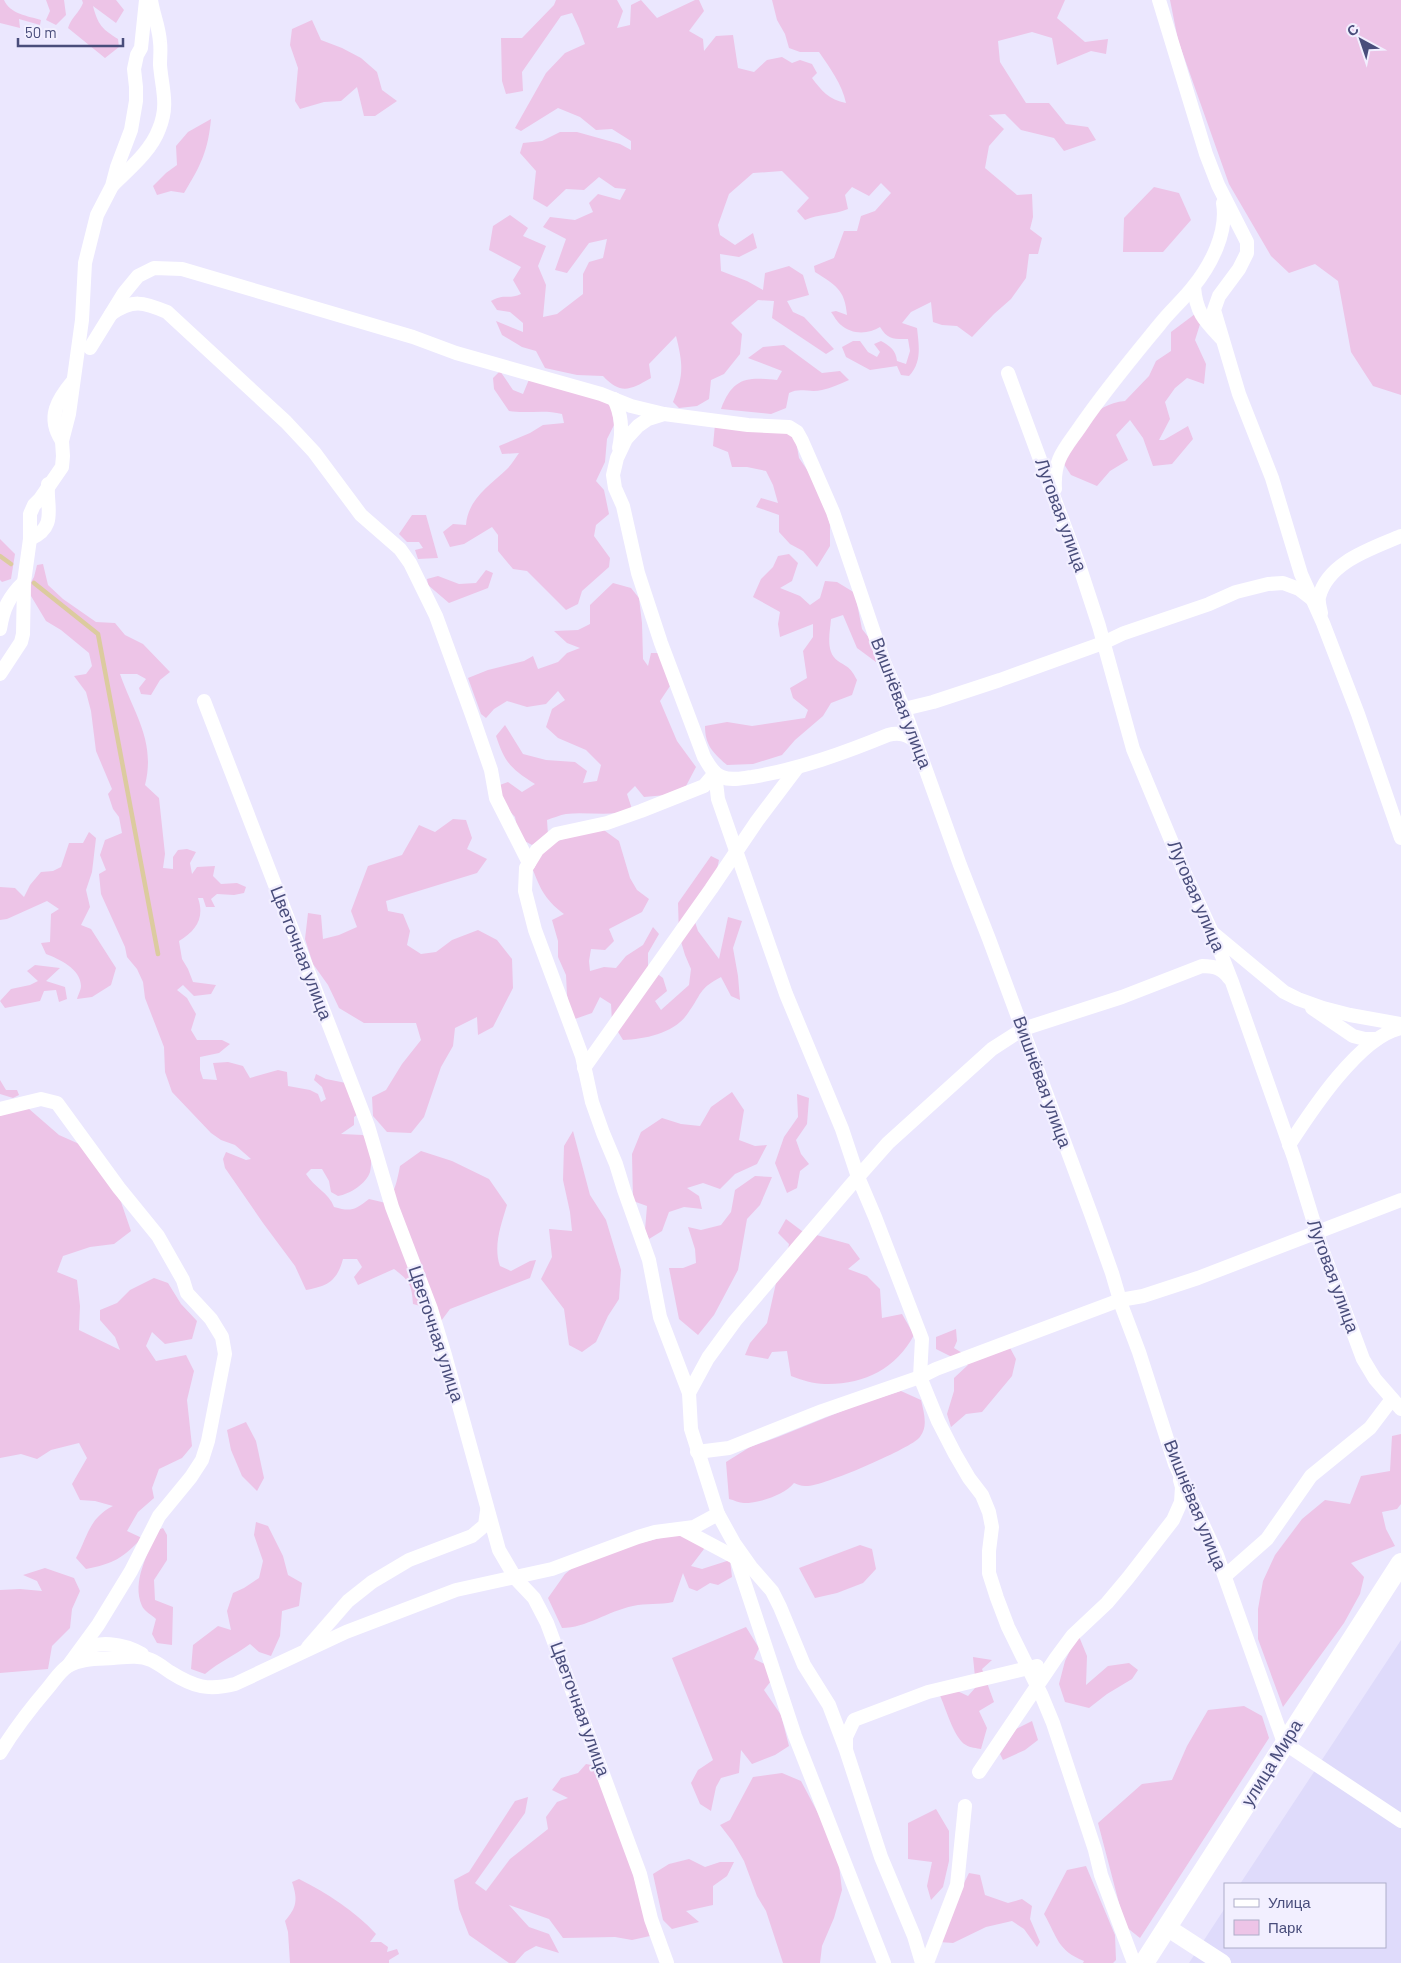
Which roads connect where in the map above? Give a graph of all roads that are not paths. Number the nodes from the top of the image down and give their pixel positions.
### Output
1 (146, 0) edge
2 (151, 0) edge
3 (1159, 0) edge
4 (1218, 185) junction
5 (112, 186) junction
6 (1194, 286) junction
7 (84, 297) junction
8 (111, 314) junction
9 (1224, 341) junction
10 (90, 348) junction
11 (1008, 373) dead end
12 (73, 382) junction
13 (614, 399) junction
14 (664, 414) junction
15 (617, 458) junction
16 (1055, 497) junction
17 (1401, 536) edge
18 (24, 582) junction
19 (1312, 599) junction
20 (1323, 623) junction
21 (0, 629) edge
22 (1103, 643) junction
23 (0, 674) edge
24 (204, 701) dead end
25 (904, 709) junction
26 (916, 742) junction
27 (798, 768) junction
28 (715, 773) junction
29 (1401, 838) edge
30 (737, 852) junction
31 (529, 863) junction
32 (1212, 932) junction
33 (1232, 982) junction
34 (1298, 999) junction
35 (1401, 1024) edge
36 (1401, 1028) edge
37 (1023, 1029) junction
38 (1377, 1038) junction
39 (584, 1068) junction
40 (0, 1109) edge
41 (1289, 1145) junction
42 (858, 1177) junction
43 (1401, 1200) edge
44 (1316, 1233) junction
45 (1120, 1300) junction
46 (920, 1377) junction
47 (688, 1393) junction
48 (1396, 1404) edge
49 (698, 1452) junction
50 (1175, 1464) junction
51 (487, 1510) junction
52 (718, 1514) junction
53 (682, 1529) junction
54 (736, 1558) junction
55 (1401, 1564) edge
56 (751, 1567) junction
57 (1225, 1576) junction
58 (514, 1577) junction
59 (300, 1654) junction
60 (1056, 1658) junction
61 (67, 1666) junction
62 (1028, 1668) junction
63 (1037, 1686) junction
64 (1284, 1743) junction
65 (846, 1750) junction
66 (0, 1753) edge
67 (979, 1772) dead end
68 (964, 1806) dead end
69 (1401, 1821) edge
70 (1168, 1928) junction
71 (667, 1963) edge
72 (884, 1963) edge
73 (922, 1963) edge
74 (927, 1963) edge
75 (1134, 1963) edge
76 (1144, 1963) edge
77 (1222, 1963) edge

1 - 5 street
2 - 5 street
3 - 4 street
4 - 6 street
4 - 9 street
5 - 7 street
6 - 9 street
6 - 16 street
7 - 10 street
7 - 12 street
8 - 10 street
8 - 13 street
8 - 31 street
9 - 19 street
10 - 12 street
11 - 16 street, Луговая улица
12 - 18 street
13 - 14 street
13 - 15 street
14 - 15 street
14 - 25 street, Вишнёвая улица
15 - 28 street
16 - 22 street, Луговая улица
17 - 20 street
18 - 21 street
18 - 23 street
19 - 20 street
19 - 22 street
20 - 29 street
22 - 25 street
22 - 32 street, Луговая улица
24 - 51 street, Цветочная улица
25 - 26 street, Вишнёвая улица
26 - 27 street
26 - 37 street, Вишнёвая улица
27 - 28 street
27 - 30 street
28 - 30 street
28 - 31 street
30 - 39 street
30 - 42 street
31 - 39 street
32 - 33 street, Луговая улица
32 - 34 street
33 - 37 street
33 - 41 street, Луговая улица
34 - 35 street
34 - 38 street
36 - 38 street
37 - 42 street
37 - 45 street, Вишнёвая улица
38 - 41 street
39 - 47 street
40 - 61 street
41 - 44 street, Луговая улица
42 - 46 street
42 - 47 street
43 - 44 street
44 - 45 street
44 - 48 street, Луговая улица
45 - 46 street
45 - 50 street, Вишнёвая улица
46 - 49 street
46 - 62 street
47 - 49 street
48 - 57 street
49 - 52 street
50 - 57 street, Вишнёвая улица
50 - 60 street
51 - 58 street, Цветочная улица
51 - 59 street
52 - 53 street
52 - 56 street
53 - 54 street
53 - 58 street
54 - 56 street
54 - 72 street
55 - 64 main road, улица Мира
56 - 65 street
57 - 64 street, Вишнёвая улица
58 - 59 street
58 - 71 street, Цветочная улица
59 - 61 street
60 - 62 street
60 - 63 street
61 - 66 street
62 - 63 street
62 - 65 street
63 - 67 street
63 - 75 street
64 - 69 street
64 - 70 main road, улица Мира
65 - 73 street
68 - 74 street
70 - 76 main road, улица Мира
70 - 77 street

